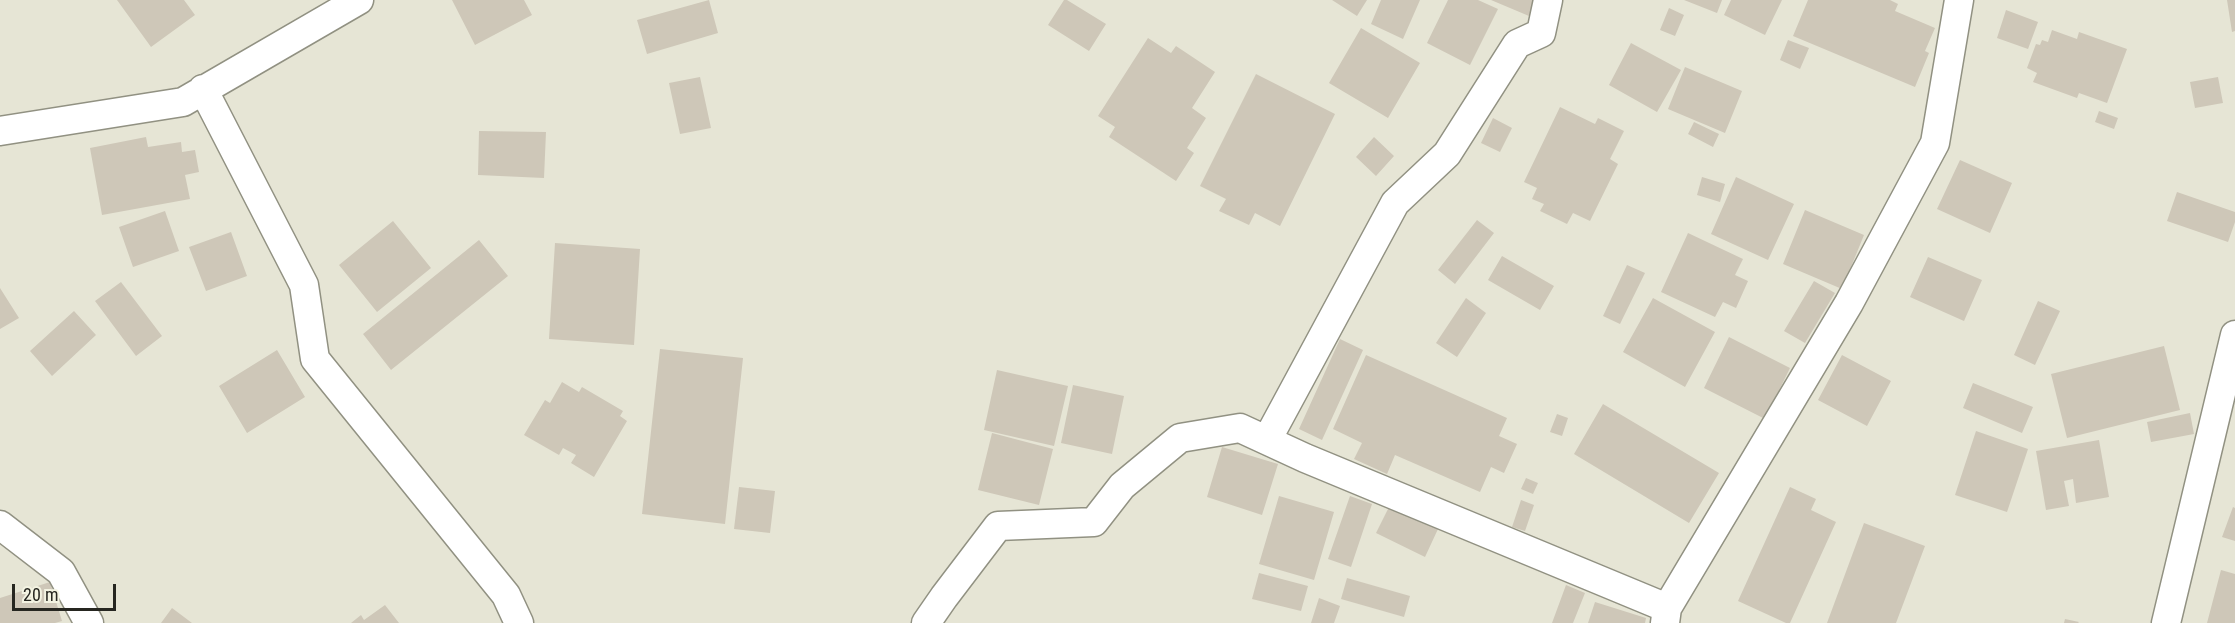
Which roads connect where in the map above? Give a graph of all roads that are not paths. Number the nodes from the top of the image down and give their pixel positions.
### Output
1 (359, 0) edge
2 (1548, 0) edge
3 (1959, 0) edge
4 (203, 89) junction
5 (0, 131) edge
6 (2235, 335) edge
7 (1267, 440) junction
8 (0, 525) edge
9 (1666, 615) edge
10 (88, 623) edge
11 (519, 623) edge
12 (927, 623) edge
13 (2166, 623) edge

1 - 4 street
2 - 7 street
3 - 9 street
4 - 5 street
4 - 11 street
6 - 13 street
7 - 9 street
7 - 12 street
8 - 10 street

